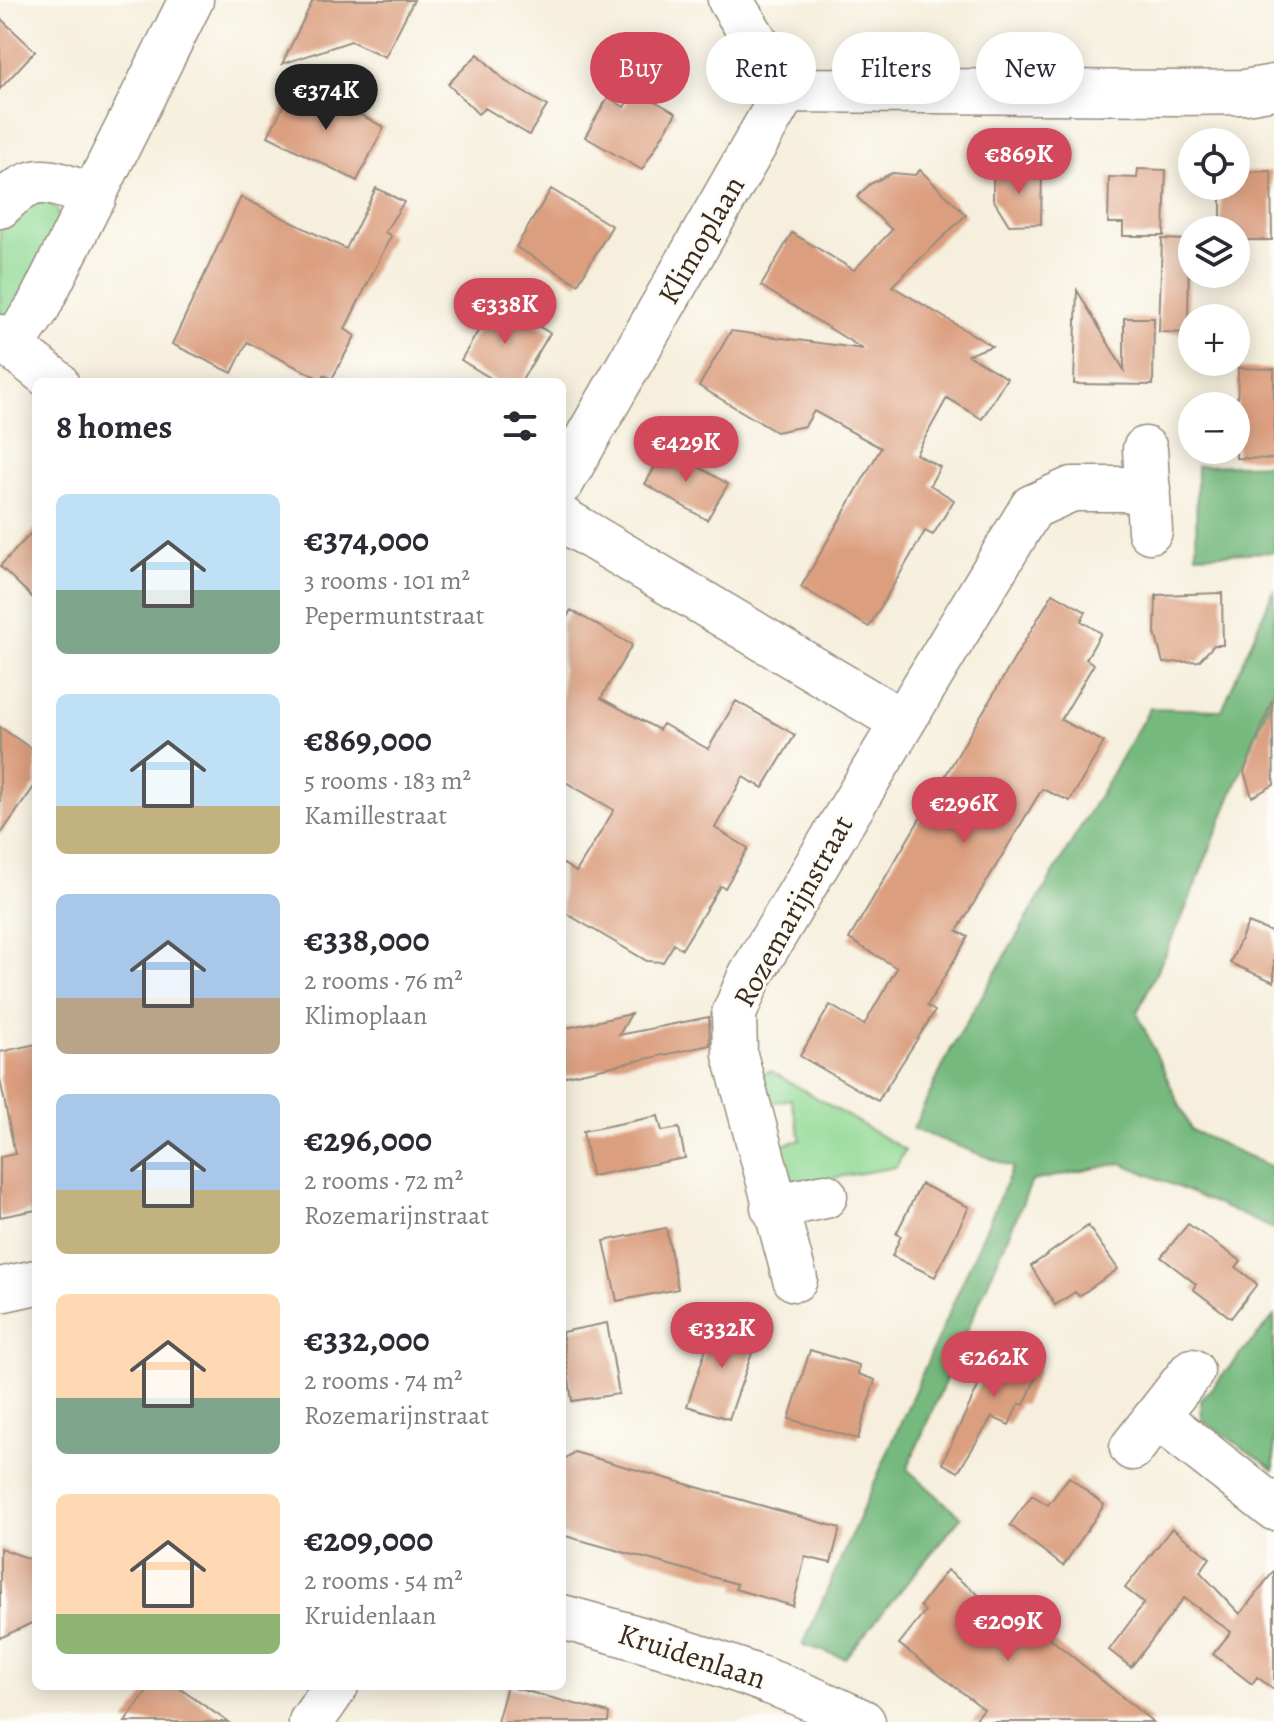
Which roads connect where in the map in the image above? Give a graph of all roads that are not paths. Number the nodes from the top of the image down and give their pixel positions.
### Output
1 (191, 0) edge
2 (730, 0) edge
3 (750, 32) edge
4 (1274, 87) edge
5 (816, 90) edge
6 (778, 104) edge
7 (94, 197) junction
8 (0, 206) edge
9 (6, 342) edge
10 (51, 378) edge
11 (566, 475) edge
12 (1148, 490) dead end
13 (566, 521) edge
14 (901, 721) junction
15 (825, 1196) dead end
16 (773, 1207) junction
17 (795, 1279) dead end
18 (32, 1283) edge
19 (0, 1290) edge
20 (1192, 1371) dead end
21 (1274, 1508) edge
22 (566, 1618) edge
23 (333, 1690) edge
24 (311, 1722) edge
25 (863, 1722) edge

1 - 7 street
2 - 3 street
4 - 5 street
6 - 11 street, Klimoplaan
7 - 8 street
7 - 9 street
9 - 10 street
12 - 14 street, Rozemarijnstraat
13 - 14 street
14 - 16 street, Rozemarijnstraat
15 - 16 street
16 - 17 street, Rozemarijnstraat
18 - 19 street
20 - 21 street
22 - 25 street, Kruidenlaan
23 - 24 street

